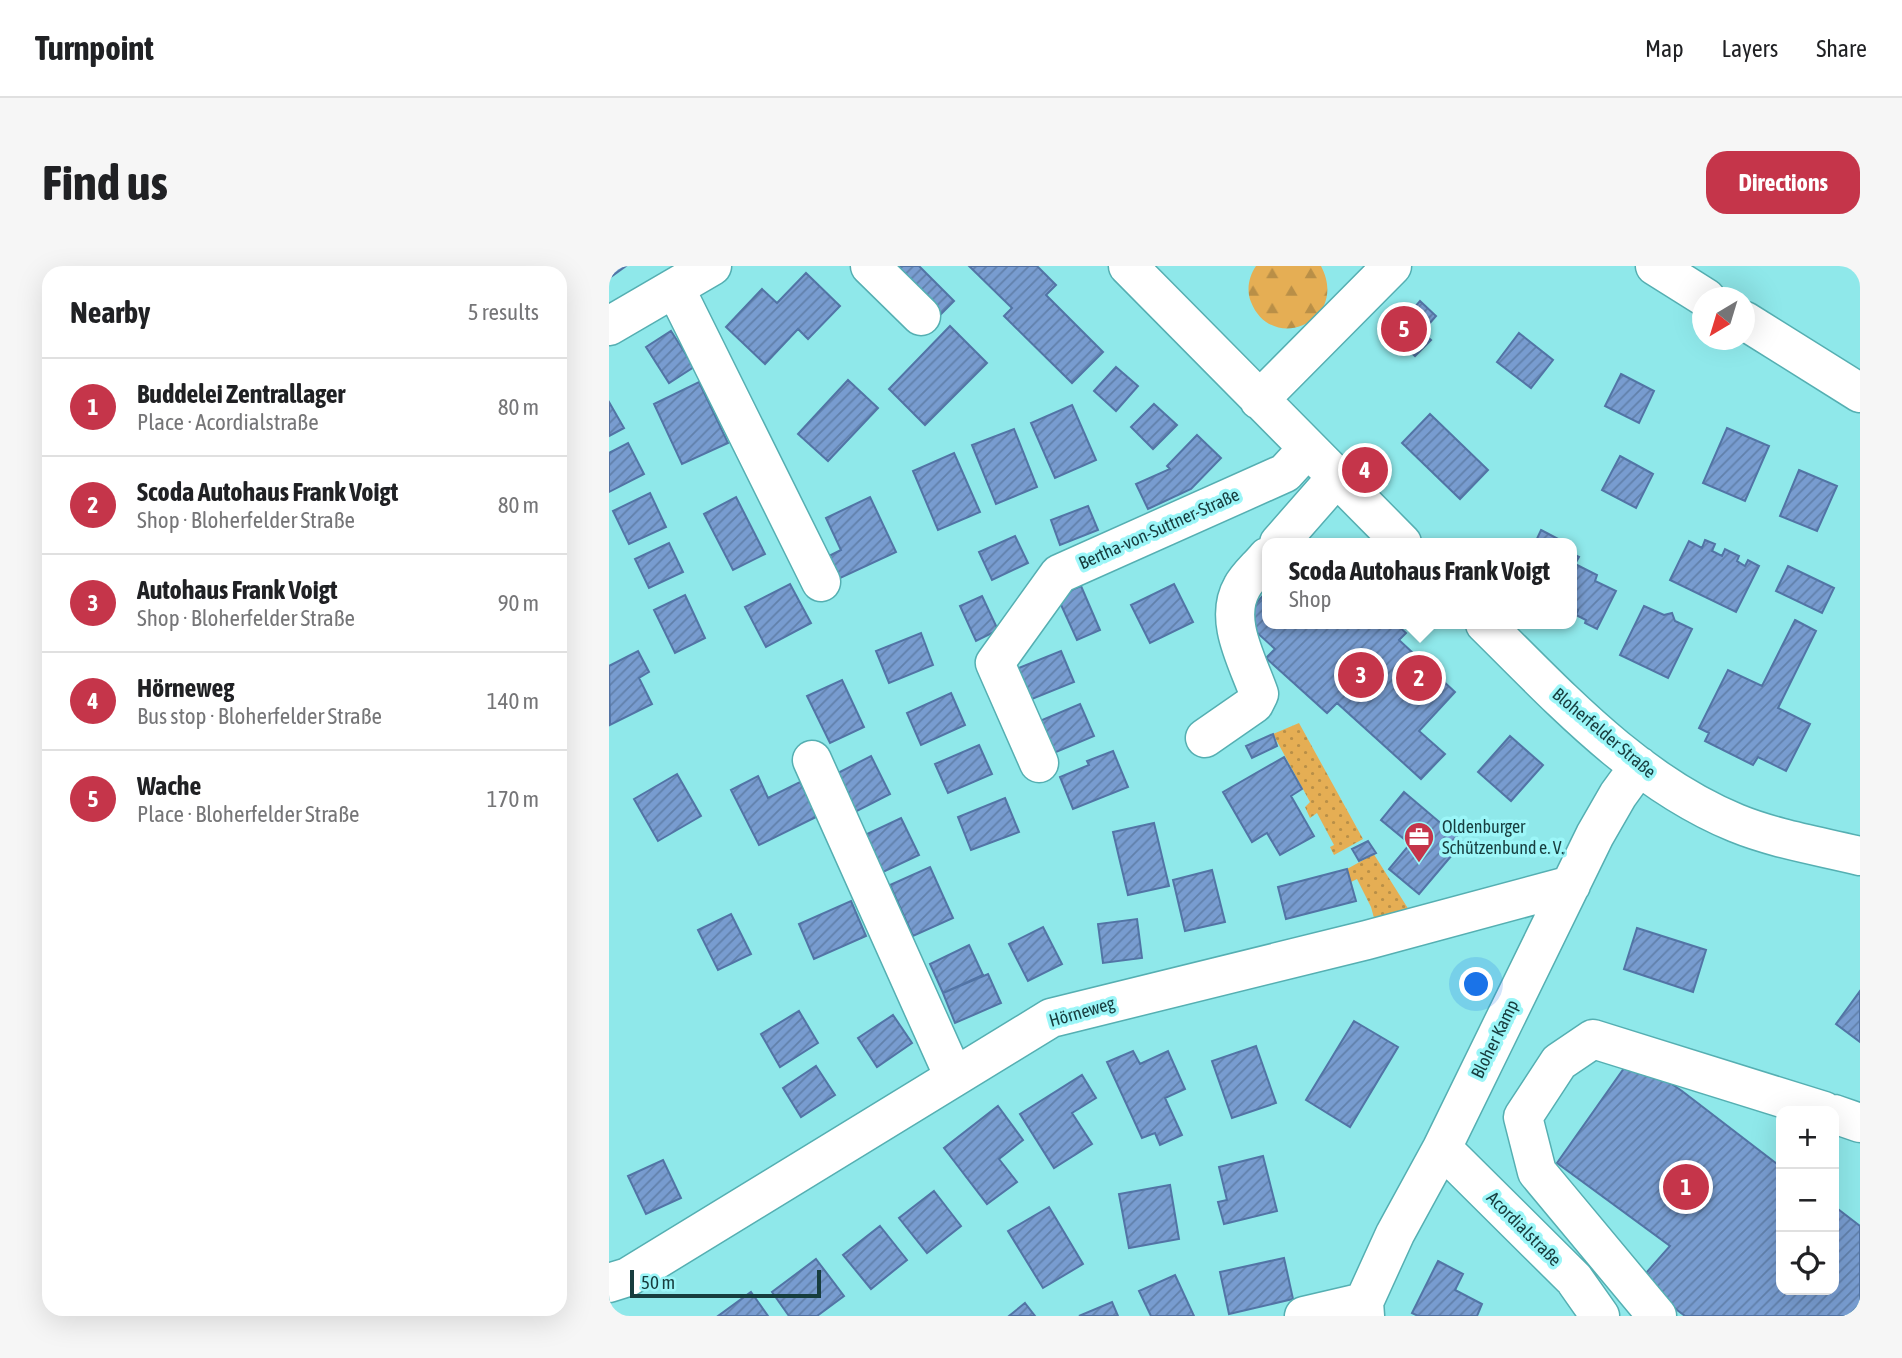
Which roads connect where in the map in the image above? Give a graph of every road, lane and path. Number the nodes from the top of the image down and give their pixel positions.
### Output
1 (712, 266) edge
2 (870, 266) edge
3 (1128, 266) edge
4 (1392, 266) edge
5 (1655, 266) edge
6 (675, 288) junction
7 (1692, 289) edge
8 (922, 316) dead end
9 (609, 326) edge
10 (1755, 327) edge
11 (1860, 393) edge
12 (1259, 400) junction
13 (1307, 449) junction
14 (1336, 478) junction
15 (1283, 538) edge
16 (1397, 538) edge
17 (1262, 563) edge
18 (821, 582) dead end
19 (1490, 629) edge
20 (1205, 738) dead end
21 (811, 760) dead end
22 (1038, 763) dead end
23 (1639, 766) junction
24 (1860, 856) edge
25 (1571, 885) junction
26 (954, 1077) junction
27 (1808, 1106) edge
28 (1839, 1116) edge
29 (1860, 1123) edge
30 (1442, 1148) junction
31 (609, 1283) edge
32 (1364, 1309) edge
33 (1304, 1316) edge
34 (1600, 1316) edge
35 (1657, 1316) edge

1 - 6 street
2 - 8 street
3 - 12 street
4 - 12 street
5 - 7 street
6 - 9 street
6 - 18 street
10 - 11 street
12 - 13 street
13 - 14 street
13 - 22 street, Bertha-von-Suttner-Straße
14 - 15 street
14 - 16 street
17 - 20 street
19 - 23 street, Bloherfelder Straße
21 - 26 street
23 - 24 street, Bloherfelder Straße
23 - 25 street, Bloher Kamp
25 - 26 street, Hörneweg
25 - 30 street, Bloher Kamp
26 - 31 street, Hörneweg
27 - 35 street
28 - 29 street
30 - 32 street, Bloher Kamp
30 - 34 street, Acordialstraße
32 - 33 street

